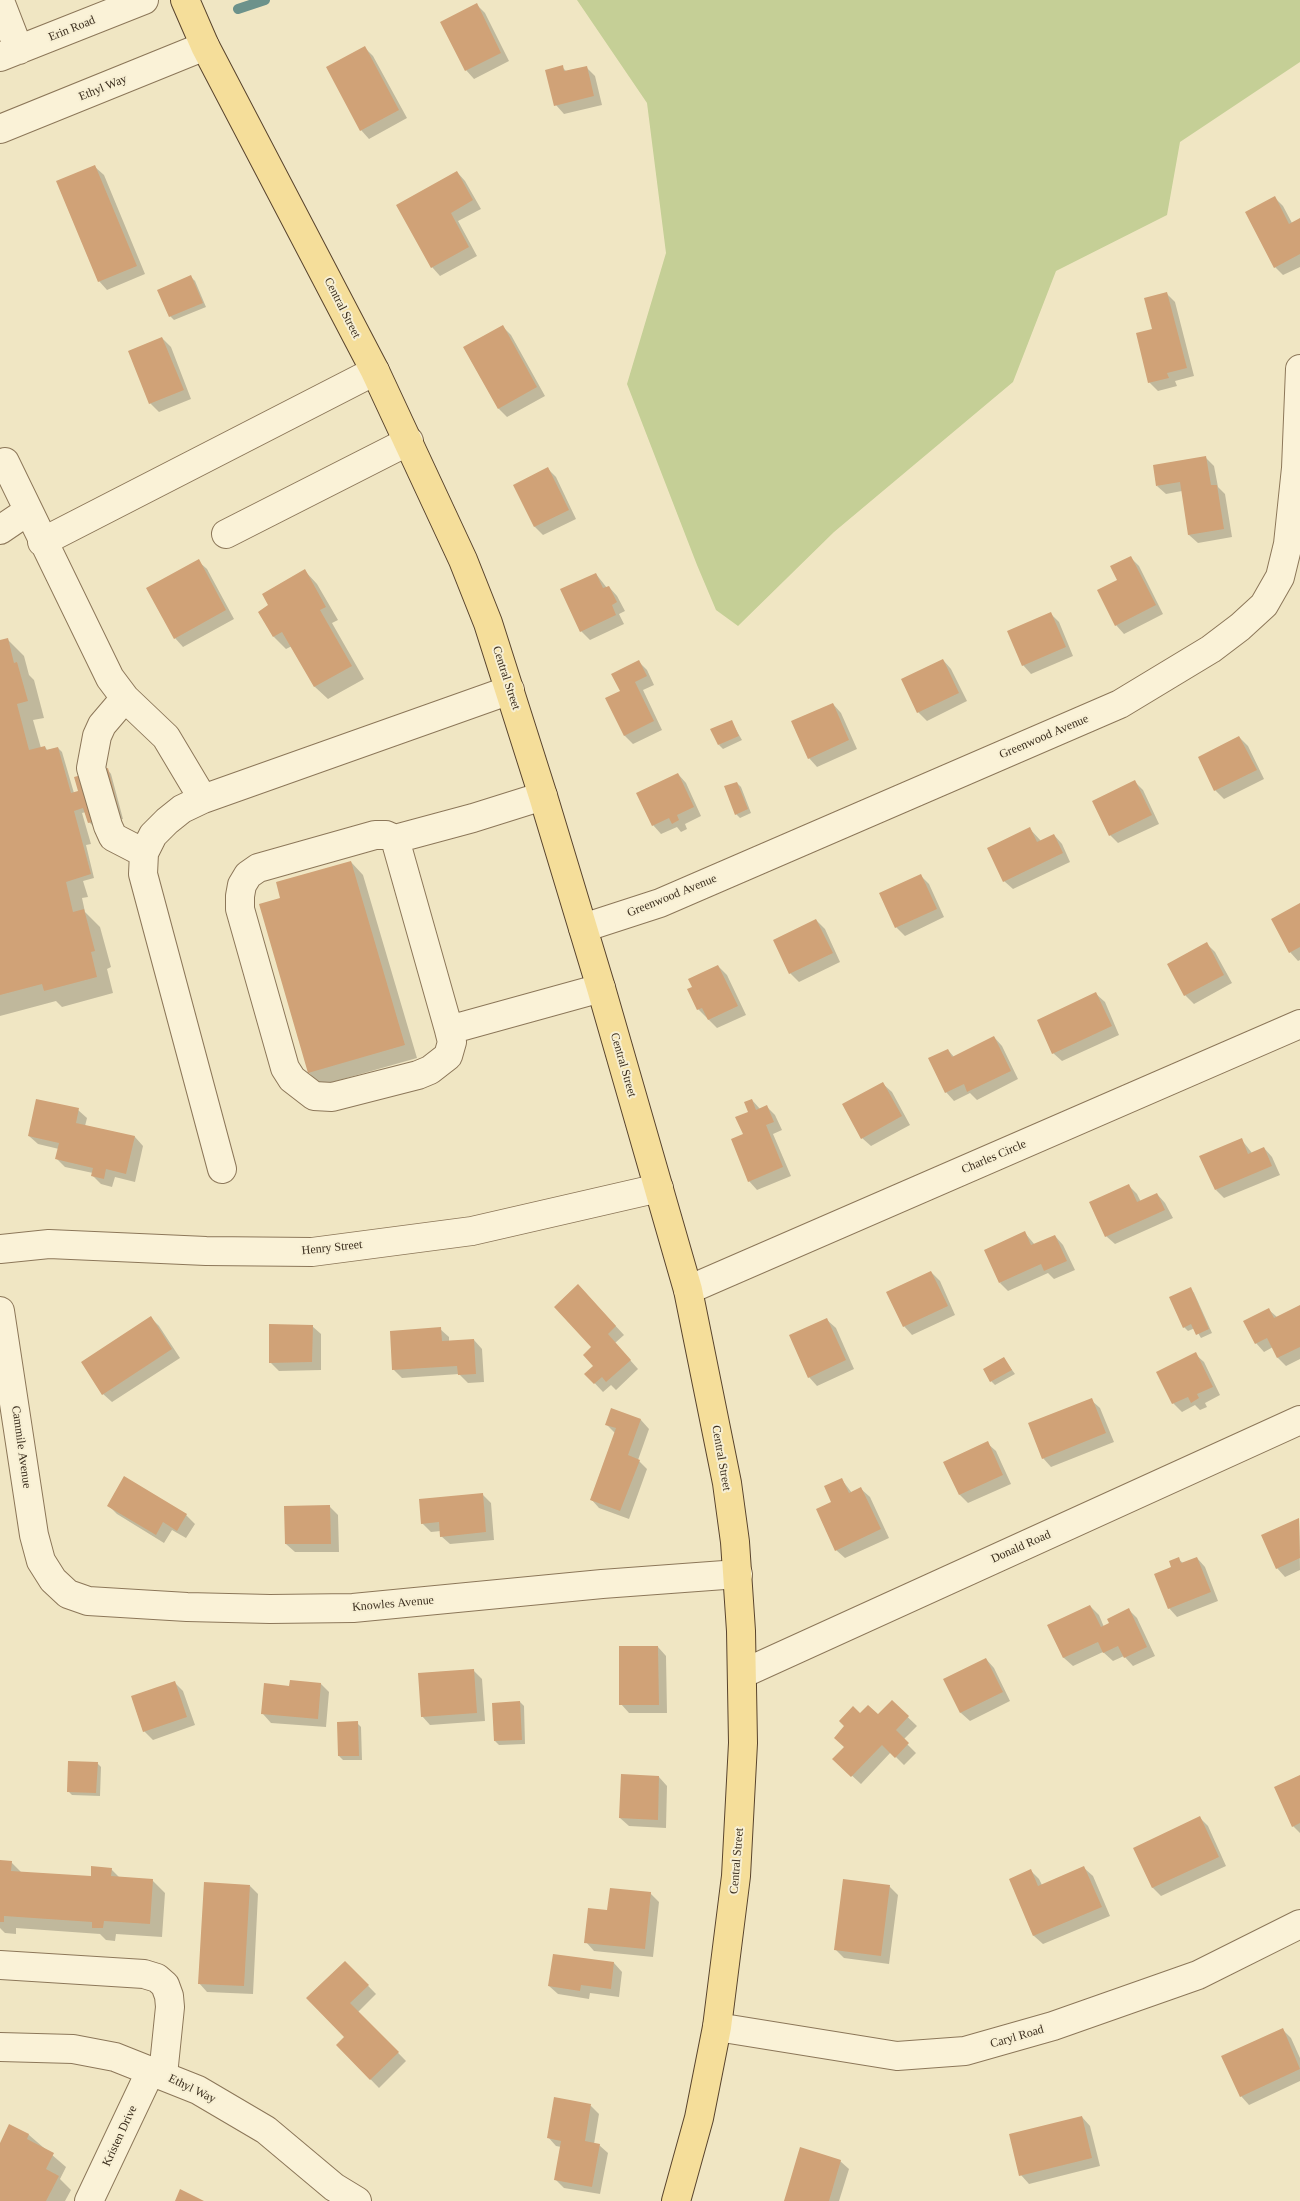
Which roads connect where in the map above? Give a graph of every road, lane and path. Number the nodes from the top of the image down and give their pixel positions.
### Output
1 (144, 0) edge
2 (185, 0) edge
3 (0, 1) edge
4 (205, 46) junction
5 (9, 53) edge
6 (0, 129) edge
7 (1300, 369) edge
8 (375, 371) junction
9 (409, 441) junction
10 (5, 462) dead end
11 (28, 511) junction
12 (0, 530) edge
13 (226, 534) dead end
14 (42, 542) junction
15 (510, 690) junction
16 (125, 698) junction
17 (543, 796) junction
18 (203, 799) junction
19 (395, 840) junction
20 (144, 852) junction
21 (583, 928) junction
22 (601, 988) junction
23 (1300, 1024) edge
24 (449, 1030) junction
25 (222, 1169) dead end
26 (659, 1188) junction
27 (0, 1249) edge
28 (688, 1290) junction
29 (0, 1311) edge
30 (1300, 1420) edge
31 (738, 1574) junction
32 (53, 1580) joint
33 (742, 1674) junction
34 (1300, 1924) edge
35 (0, 1965) edge
36 (717, 2027) junction
37 (0, 2047) edge
38 (157, 2073) junction
39 (329, 2194) edge
40 (89, 2201) edge
41 (357, 2201) edge
42 (676, 2201) edge

1 - 5 street, Erin Road
2 - 4 main road, Central Street
3 - 5 street
4 - 6 street, Ethyl Way
4 - 8 main road, Central Street
7 - 21 street, Greenwood Avenue
8 - 9 main road, Central Street
8 - 14 street
9 - 13 street
9 - 15 main road, Central Street
10 - 11 street
11 - 12 street
11 - 14 street
14 - 16 street
15 - 17 main road, Central Street
15 - 18 street
16 - 18 street
16 - 20 street
17 - 19 street
17 - 21 main road, Central Street
18 - 20 street
19 - 24 street
19 - 24 street
20 - 25 street
21 - 22 main road, Central Street
22 - 24 street
22 - 26 main road, Central Street
23 - 28 street, Charles Circle
26 - 27 street, Henry Street
26 - 28 main road, Central Street
28 - 31 main road, Central Street
29 - 32 street, Cammile Avenue
30 - 33 street, Donald Road
31 - 32 street, Knowles Avenue
31 - 33 main road, Central Street
33 - 36 main road, Central Street
34 - 36 street, Caryl Road
35 - 38 street, Kristen Drive
36 - 42 main road, Central Street
37 - 38 street, Ethyl Way
38 - 39 street, Ethyl Way
38 - 40 street, Kristen Drive
39 - 41 street, Ethyl Way

